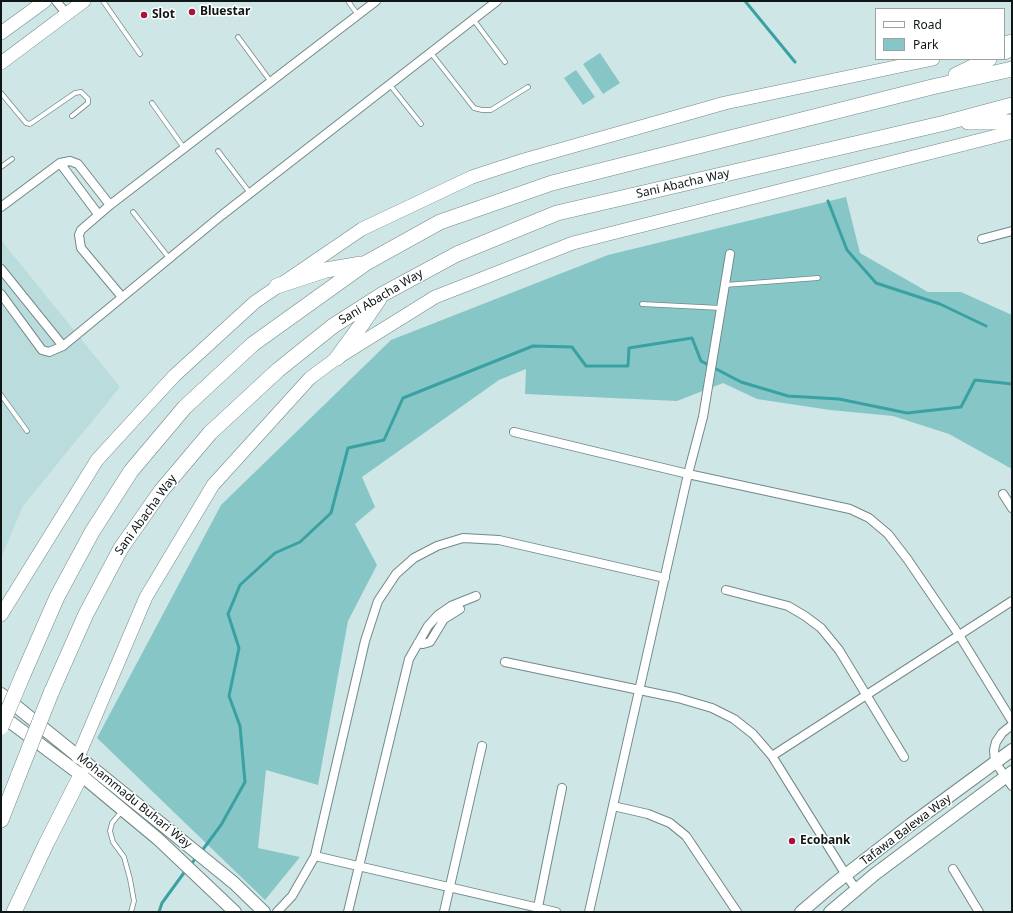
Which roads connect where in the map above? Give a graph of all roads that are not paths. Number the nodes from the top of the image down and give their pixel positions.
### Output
1 (45, 1) edge
2 (56, 1) edge
3 (103, 1) edge
4 (348, 1) edge
5 (376, 1) edge
6 (497, 1) edge
7 (82, 2) edge
8 (66, 13) junction
9 (358, 15) junction
10 (474, 19) junction
11 (1, 34) edge
12 (238, 37) dead end
13 (431, 53) junction
14 (140, 54) dead end
15 (928, 60) edge
16 (987, 60) edge
17 (505, 62) dead end
18 (1, 63) edge
19 (1012, 68) edge
20 (271, 82) junction
21 (390, 84) junction
22 (528, 87) dead end
23 (932, 87) junction
24 (1, 93) edge
25 (152, 103) dead end
26 (1012, 105) edge
27 (72, 116) dead end
28 (1012, 122) edge
29 (945, 123) junction
30 (420, 124) dead end
31 (1012, 132) edge
32 (184, 148) junction
33 (218, 151) dead end
34 (12, 159) dead end
35 (60, 163) junction
36 (1, 167) edge
37 (250, 193) junction
38 (110, 205) junction
39 (1, 207) edge
40 (133, 212) dead end
41 (98, 214) junction
42 (1012, 231) edge
43 (982, 239) dead end
44 (730, 254) dead end
45 (169, 258) junction
46 (366, 263) junction
47 (1, 269) edge
48 (818, 278) dead end
49 (725, 285) junction
50 (277, 286) junction
51 (1, 294) edge
52 (382, 294) junction
53 (122, 297) junction
54 (642, 304) dead end
55 (721, 308) junction
56 (63, 346) junction
57 (336, 358) junction
58 (1, 395) edge
59 (27, 431) dead end
60 (514, 432) dead end
61 (688, 474) junction
62 (1003, 494) dead end
63 (1012, 508) edge
64 (665, 578) junction
65 (726, 590) dead end
66 (476, 596) dead end
67 (1012, 601) edge
68 (460, 610) dead end
69 (1, 615) edge
70 (959, 635) junction
71 (418, 644) junction
72 (505, 662) dead end
73 (640, 691) junction
74 (1, 694) edge
75 (866, 696) junction
76 (1, 715) edge
77 (1012, 721) edge
78 (1012, 725) edge
79 (1, 727) edge
80 (482, 746) dead end
81 (1012, 750) edge
82 (772, 756) junction
83 (78, 757) junction
84 (904, 757) dead end
85 (995, 762) junction
86 (81, 775) junction
87 (1010, 778) edge
88 (562, 788) dead end
89 (613, 806) junction
90 (123, 810) junction
91 (1, 820) edge
92 (315, 856) junction
93 (359, 866) junction
94 (953, 869) dead end
95 (846, 875) junction
96 (450, 887) junction
97 (856, 889) junction
98 (538, 910) edge
99 (14, 912) edge
100 (131, 912) edge
101 (236, 912) edge
102 (264, 912) edge
103 (277, 912) edge
104 (348, 912) edge
105 (444, 912) edge
106 (556, 912) edge
107 (589, 912) edge
108 (737, 912) edge
109 (801, 912) edge
110 (830, 912) edge
111 (979, 912) edge

1 - 11 main road
2 - 8 street
3 - 14 lane
4 - 9 lane
5 - 9 street
6 - 10 street
7 - 8 main road
8 - 18 main road
9 - 20 street
10 - 13 street
10 - 17 lane
12 - 20 lane
13 - 21 street
13 - 22 lane
15 - 50 main road
16 - 23 highway
19 - 23 highway
20 - 32 street
21 - 30 lane
21 - 37 street
23 - 46 highway
24 - 27 lane
25 - 32 lane
26 - 29 highway, Sani Abacha Way
28 - 29 highway
29 - 52 highway, Sani Abacha Way
31 - 57 main road
32 - 38 street
33 - 37 lane
34 - 36 lane
35 - 38 street
35 - 39 street
35 - 41 street
37 - 45 street
38 - 41 street
40 - 45 lane
41 - 53 street
42 - 43 street
44 - 49 street
45 - 53 street
46 - 50 highway
46 - 79 highway, bridge
47 - 56 street
48 - 49 lane
49 - 55 street
50 - 69 main road
51 - 56 street
52 - 57 highway
52 - 91 highway, Sani Abacha Way, bridge
53 - 56 street
54 - 55 lane
55 - 61 street
57 - 83 main road
58 - 59 lane
60 - 61 street
61 - 64 street
61 - 70 street
62 - 63 street
64 - 73 street
64 - 92 street
65 - 75 street
66 - 71 street
67 - 70 street
68 - 71 street
70 - 75 street
70 - 77 street
71 - 93 street
72 - 73 street
73 - 82 street
73 - 89 street
74 - 83 main road, Mohammadu Buhari Way
75 - 82 street
75 - 84 street
76 - 86 main road, Mohammadu Buhari Way
78 - 85 street
80 - 96 street
81 - 85 main road, Tafawa Balewa Way
82 - 95 street
83 - 102 main road, Mohammadu Buhari Way
85 - 87 street
85 - 95 main road, Tafawa Balewa Way
86 - 90 main road, Mohammadu Buhari Way
86 - 99 highway
87 - 97 main road, Tafawa Balewa Way
88 - 98 street
89 - 107 street
89 - 108 street
90 - 100 lane
90 - 101 main road, Mohammadu Buhari Way
92 - 93 street
92 - 103 street
93 - 96 street
93 - 104 street
94 - 111 street
95 - 97 street
95 - 109 main road, Tafawa Balewa Way
96 - 98 street
96 - 105 street
97 - 110 main road, Tafawa Balewa Way
98 - 106 street

